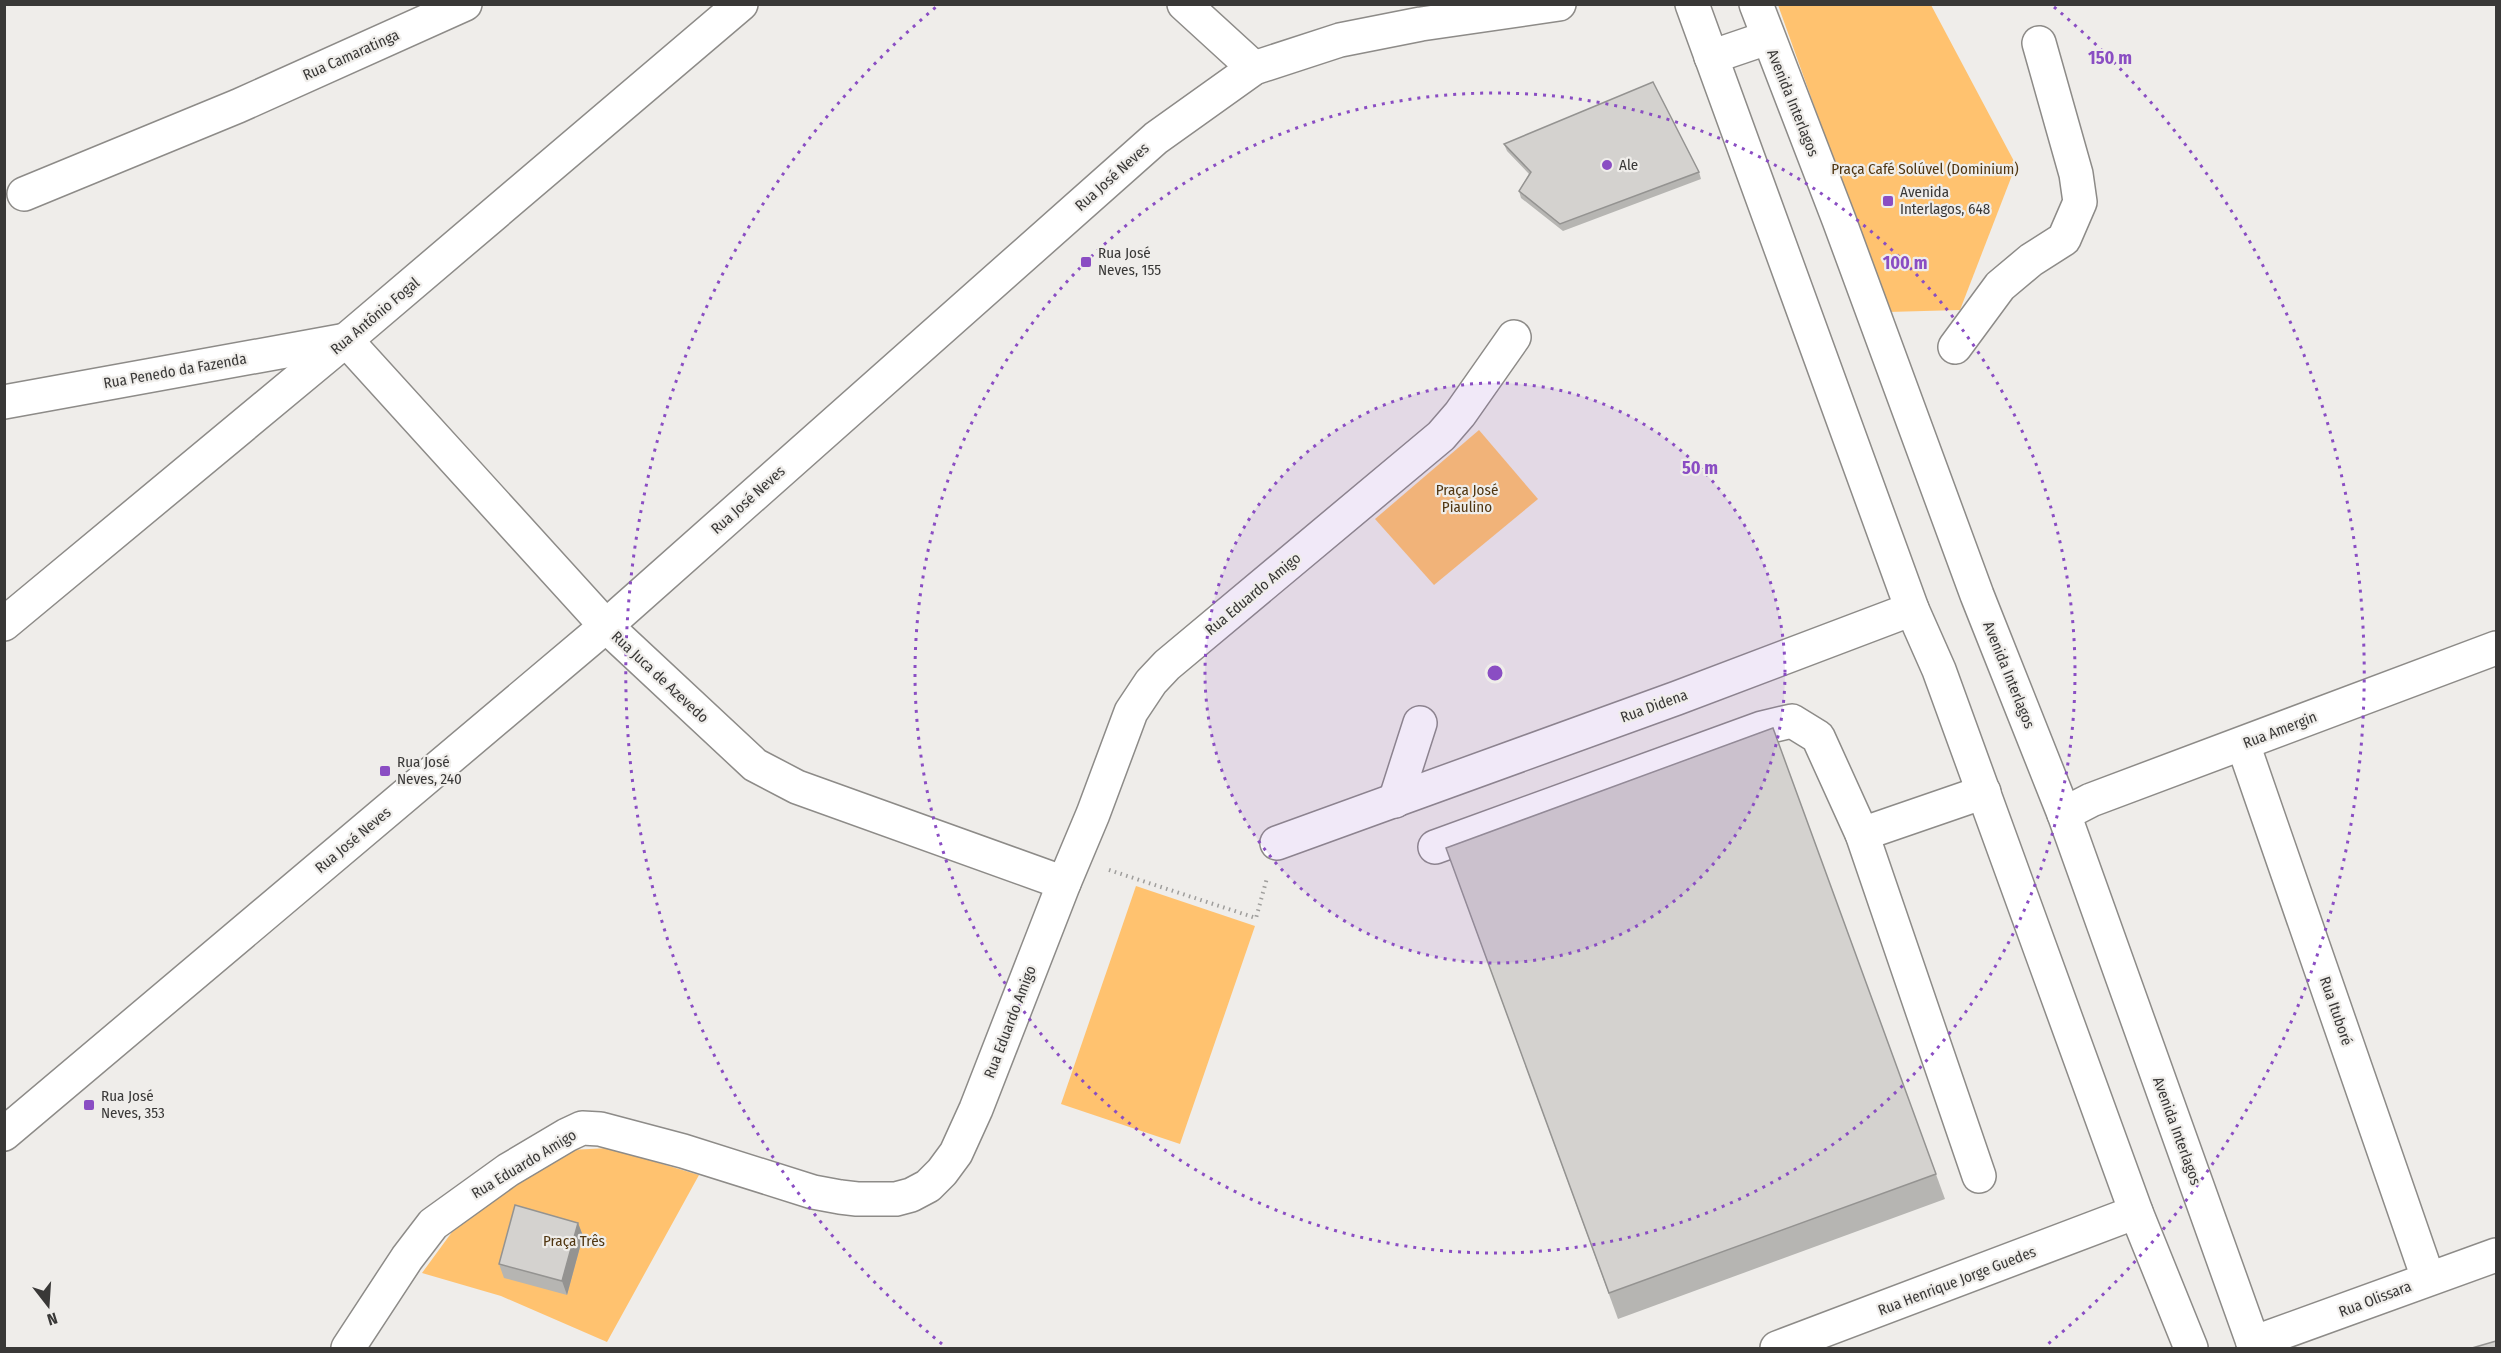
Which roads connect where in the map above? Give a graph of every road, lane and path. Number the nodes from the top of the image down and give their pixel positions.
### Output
1 (741, 4) edge
2 (1184, 4) edge
3 (1559, 4) edge
4 (1692, 4) edge
5 (1756, 4) edge
6 (457, 6) edge
7 (1767, 38) junction
8 (2038, 44) dead end
9 (1711, 57) junction
10 (1254, 68) junction
11 (24, 194) dead end
12 (1514, 337) dead end
13 (346, 340) junction
14 (1955, 347) dead end
15 (4, 402) edge
16 (1912, 609) junction
17 (4, 624) edge
18 (606, 626) junction
19 (2495, 654) edge
20 (1420, 723) dead end
21 (2243, 744) junction
22 (1984, 792) junction
23 (1395, 801) junction
24 (2064, 814) junction
25 (1862, 834) junction
26 (1278, 843) joint
27 (1435, 847) dead end
28 (1069, 870) junction
29 (4, 1134) edge
30 (1979, 1176) dead end
31 (2136, 1212) junction
32 (2496, 1255) edge
33 (2428, 1278) junction
34 (2254, 1346) edge
35 (348, 1348) edge
36 (1777, 1348) edge
37 (2191, 1348) edge

1 - 13 street, Rua Antônio Fogal
2 - 10 street
3 - 10 street, Rua José Neves
4 - 9 street
5 - 7 street, Avenida Interlagos
6 - 11 street, Rua Camaratinga
7 - 9 street
7 - 24 street, Avenida Interlagos
8 - 14 street
9 - 16 street
10 - 18 street, Rua José Neves
12 - 28 street, Rua Eduardo Amigo
13 - 15 street, Rua Penedo da Fazenda
13 - 17 street, Rua Antônio Fogal
13 - 18 street, Rua Juca de Azevedo
16 - 22 street
16 - 23 street, Rua Didena
18 - 28 street, Rua Juca de Azevedo
18 - 29 street, Rua José Neves
19 - 21 street, Rua Amergin
20 - 23 street
21 - 24 street, Rua Amergin
21 - 33 street, Rua Ituboré
22 - 25 street
22 - 31 street
23 - 26 street, Rua Didena
24 - 34 street, Avenida Interlagos
25 - 27 street
25 - 30 street
26 - 28 path
28 - 35 street, Rua Eduardo Amigo
31 - 36 street, Rua Henrique Jorge Guedes
31 - 37 street
32 - 33 street, Rua Olissara
33 - 34 street, Rua Olissara

